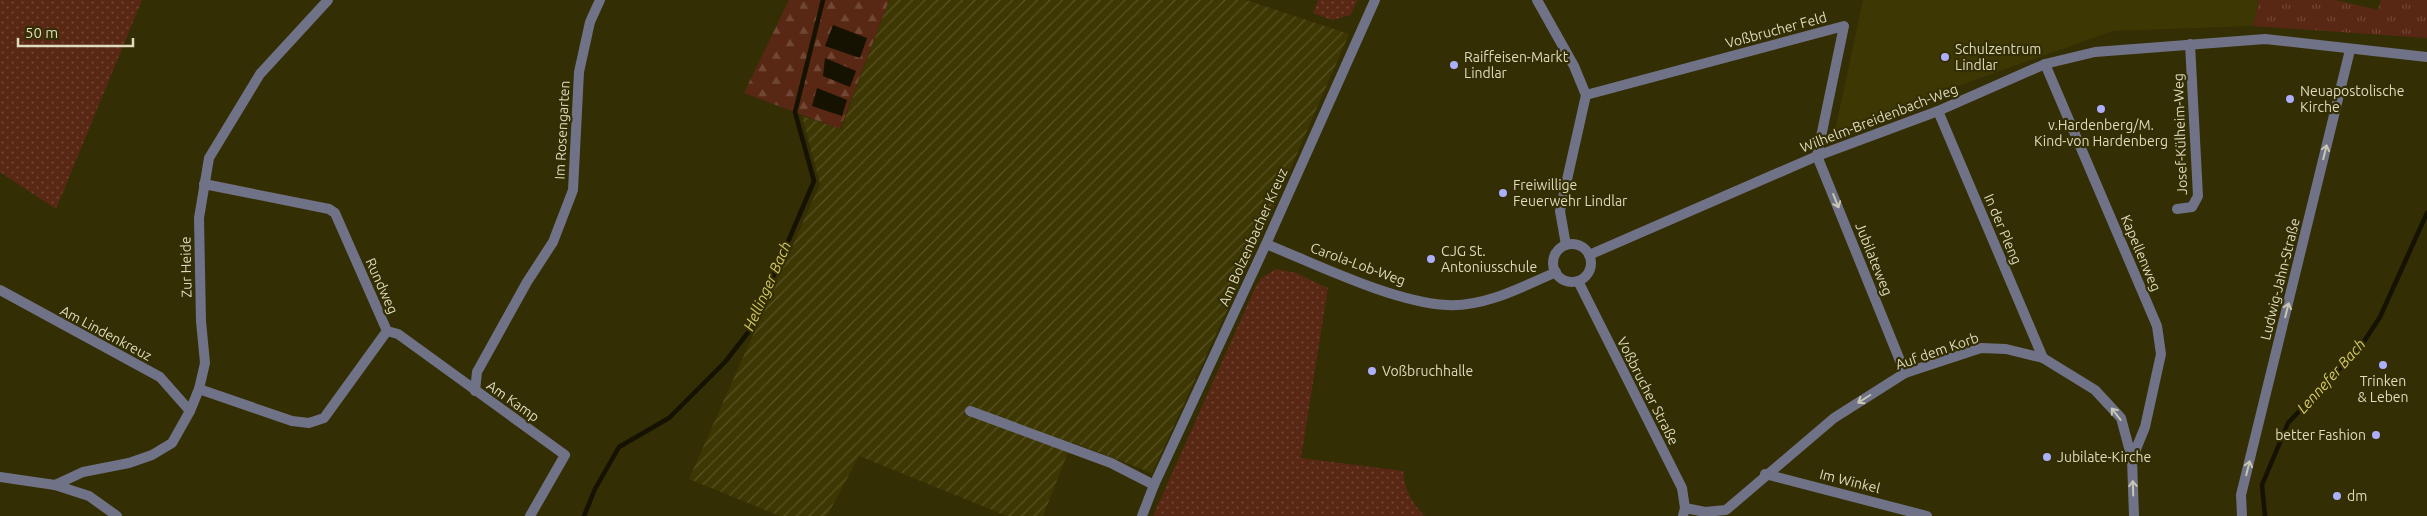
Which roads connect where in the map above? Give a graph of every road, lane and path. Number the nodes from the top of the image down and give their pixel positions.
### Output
1 (328, 0) edge
2 (600, 0) edge
3 (1375, 0) edge
4 (1537, 0) edge
5 (2190, 44) junction
6 (2350, 50) junction
7 (2427, 56) edge
8 (2045, 64) junction
9 (1586, 95) junction
10 (1938, 111) junction
11 (1818, 156) junction
12 (204, 184) junction
13 (2177, 209) dead end
14 (1266, 244) junction
15 (1566, 245) junction
16 (1589, 255) junction
17 (1556, 272) junction
18 (1578, 281) junction
19 (0, 290) edge
20 (387, 331) junction
21 (2043, 358) junction
22 (1905, 373) junction
23 (200, 389) junction
24 (475, 391) junction
25 (190, 411) junction
26 (970, 411) dead end
27 (2132, 460) junction
28 (1765, 474) junction
29 (0, 477) edge
30 (55, 485) junction
31 (1154, 485) junction
32 (1684, 512) edge
33 (1725, 513) edge
34 (117, 516) edge
35 (530, 516) edge
36 (1142, 516) edge
37 (1927, 516) edge
38 (2134, 516) edge
39 (2242, 516) edge

1 - 12 street, Zur Heide
2 - 24 street, Im Rosengarten
3 - 14 street, Am Bolzenbacher Kreuz
4 - 9 street
5 - 6 street, Wilhelm-Breidenbach-Weg
5 - 8 street, Wilhelm-Breidenbach-Weg
5 - 13 street, Josef-Külheim-Weg
6 - 7 street, Wilhelm-Breidenbach-Weg
39 -> 6 street, Ludwig-Jahn-Straße
8 - 10 street, Wilhelm-Breidenbach-Weg
8 - 27 street, Kapellenweg
9 - 11 street, Voßbrucher Feld
9 - 15 street
10 - 11 street, Wilhelm-Breidenbach-Weg
10 - 21 street, In der Pleng
11 - 16 street, Wilhelm-Breidenbach-Weg
11 -> 22 street, Jubilateweg
12 - 20 street, Rundweg
12 - 23 street, Zur Heide
14 - 17 street, Carola-Lob-Weg
14 - 31 street, Am Bolzenbacher Kreuz
15 - 16 street
15 - 17 street
16 - 18 street
17 - 18 street
18 - 32 street, Voßbrucher Straße
19 - 25 street, Am Lindenkreuz
20 - 23 street, Rundweg
20 - 24 street, Am Kamp
21 - 22 street, Auf dem Korb
27 -> 21 street, Auf dem Korb
22 -> 28 street, Auf dem Korb
23 - 25 street, Zur Heide
24 - 35 street, Am Kamp
25 - 30 street, Zur Heide
26 - 31 street
38 -> 27 street, Auf dem Korb
28 - 33 street, Auf dem Korb
28 - 37 street, Im Winkel
29 - 30 street
30 - 34 street
31 - 36 street, Am Bolzenbacher Kreuz
32 - 33 street, Auf dem Korb

